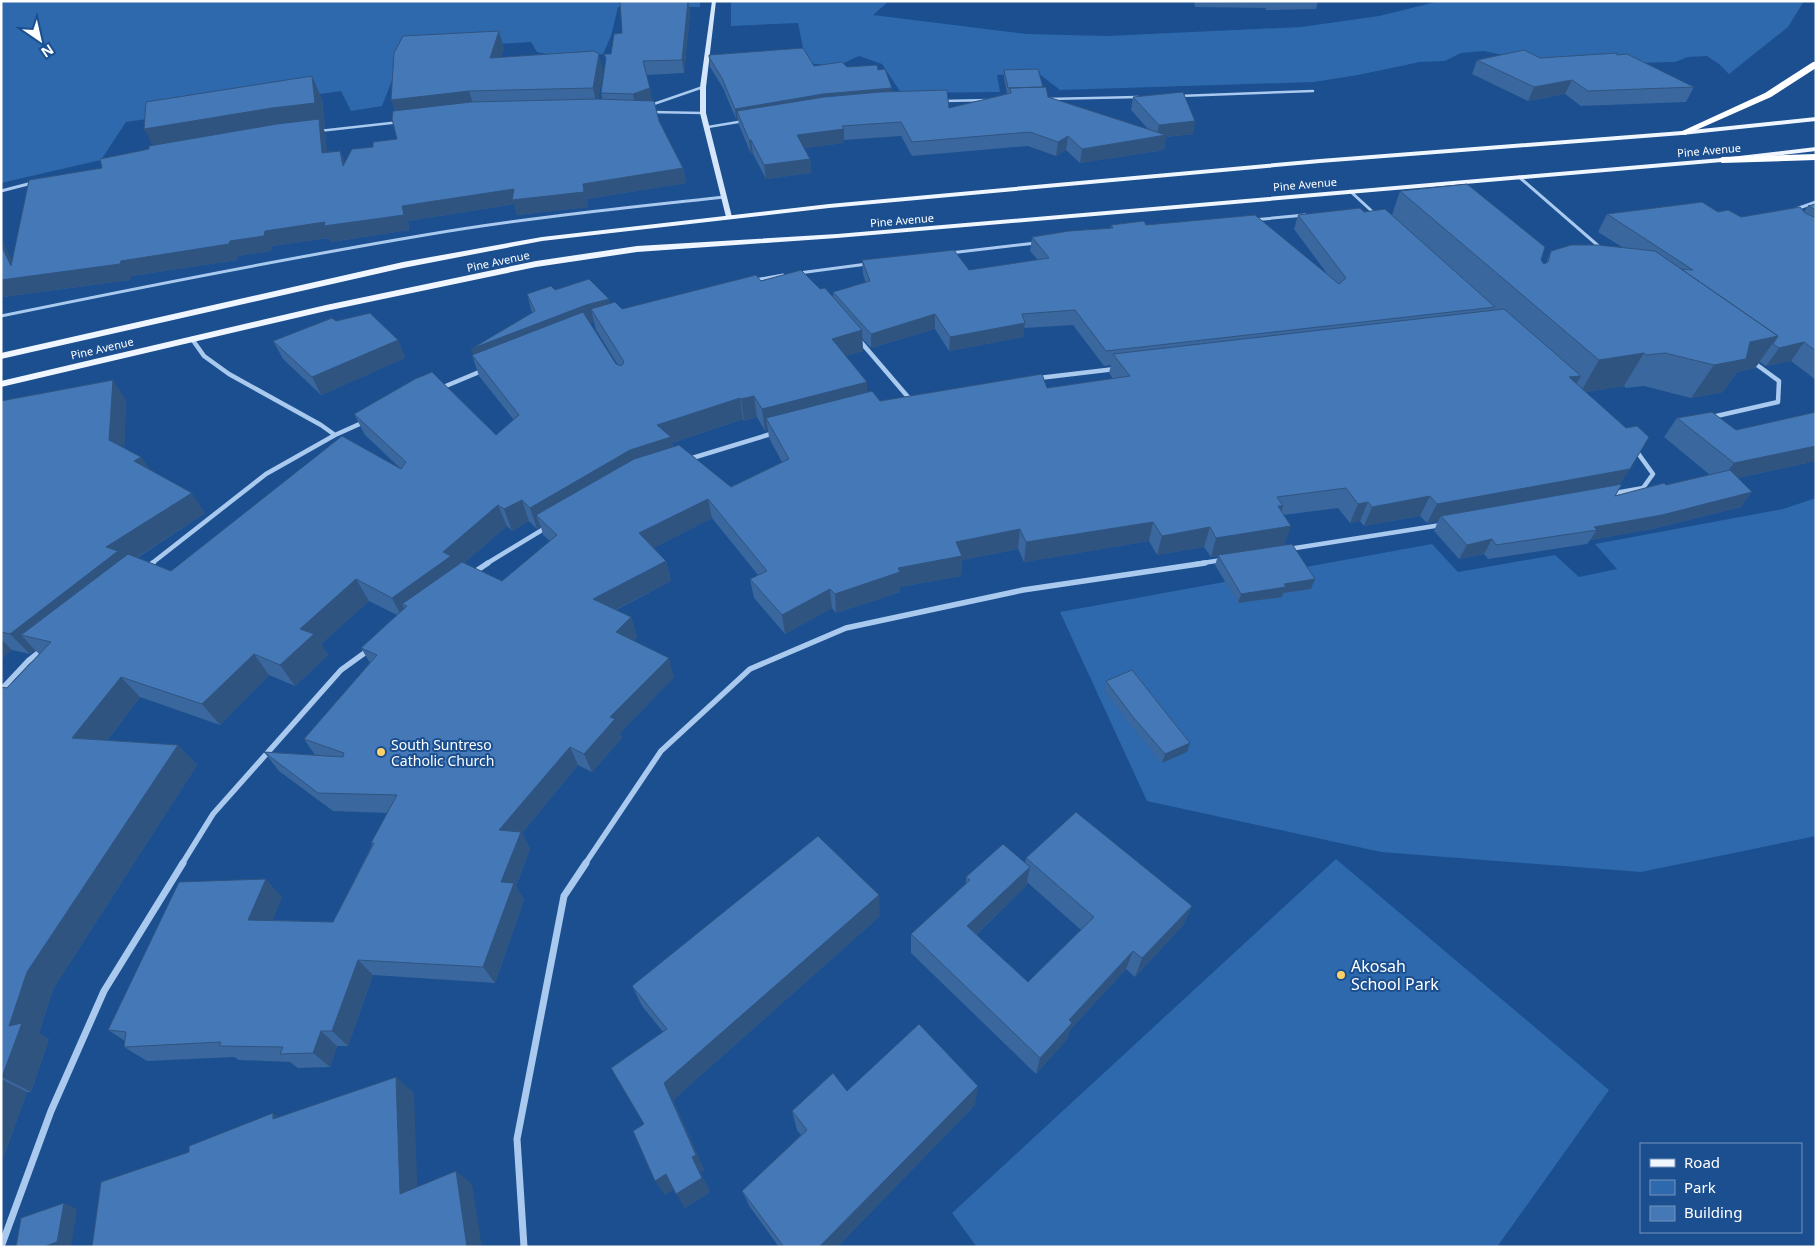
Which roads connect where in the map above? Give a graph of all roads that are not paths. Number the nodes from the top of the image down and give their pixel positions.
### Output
1 (714, 1) edge
2 (1816, 64) edge
3 (703, 87) junction
4 (1313, 91) dead end
5 (1171, 96) edge
6 (1144, 97) edge
7 (1042, 99) edge
8 (995, 100) edge
9 (938, 101) edge
10 (702, 112) junction
11 (753, 119) edge
12 (1816, 119) edge
13 (408, 121) edge
14 (708, 127) junction
15 (312, 132) edge
16 (1682, 133) junction
17 (1816, 150) edge
18 (1816, 158) edge
19 (1722, 160) junction
20 (1519, 177) junction
21 (38, 182) edge
22 (1, 190) edge
23 (1350, 191) junction
24 (725, 197) junction
25 (1816, 202) edge
26 (1370, 209) junction
27 (1360, 210) edge
28 (1792, 211) edge
29 (1312, 215) edge
30 (1377, 216) edge
31 (729, 217) junction
32 (1244, 221) edge
33 (1043, 242) edge
34 (948, 253) edge
35 (1609, 255) edge
36 (875, 263) edge
37 (795, 274) edge
38 (787, 275) edge
39 (746, 282) edge
40 (1, 316) edge
41 (192, 339) junction
42 (858, 339) edge
43 (1, 356) edge
44 (1748, 359) edge
45 (488, 368) edge
46 (1123, 368) edge
47 (1035, 378) edge
48 (1, 384) edge
49 (434, 391) edge
50 (918, 395) edge
51 (908, 397) junction
52 (898, 400) edge
53 (1707, 418) edge
54 (370, 419) edge
55 (783, 430) edge
56 (335, 435) junction
57 (1630, 445) edge
58 (682, 461) edge
59 (1604, 495) edge
60 (1452, 523) edge
61 (553, 524) edge
62 (1287, 550) edge
63 (1228, 559) edge
64 (143, 571) edge
65 (470, 576) edge
66 (51, 643) edge
67 (374, 646) edge
68 (1, 690) edge
69 (1, 1247) edge
70 (524, 1247) edge

1 - 3 street
2 - 16 highway
3 - 10 street
3 - 10 street
4 - 5 street
6 - 7 street
8 - 9 street
10 - 14 street
11 - 14 street
12 - 16 main road
13 - 15 street
14 - 24 street
16 - 31 main road
17 - 19 main road, Pine Avenue
18 - 19 highway
19 - 20 main road, Pine Avenue
20 - 23 main road, Pine Avenue
20 - 35 street
21 - 22 street
23 - 26 street
23 - 41 main road, Pine Avenue
24 - 31 street
24 - 40 street
25 - 28 street
26 - 27 street
26 - 30 street
29 - 32 street
31 - 43 main road
33 - 34 street
36 - 37 street
38 - 39 street
41 - 48 main road, Pine Avenue
41 - 56 street
42 - 51 street
44 - 53 street
45 - 49 street
46 - 47 street
50 - 51 street
51 - 52 street
54 - 56 street
55 - 58 street
56 - 64 street
57 - 59 street
60 - 62 street
61 - 65 street
63 - 70 street
66 - 68 street
67 - 69 street

